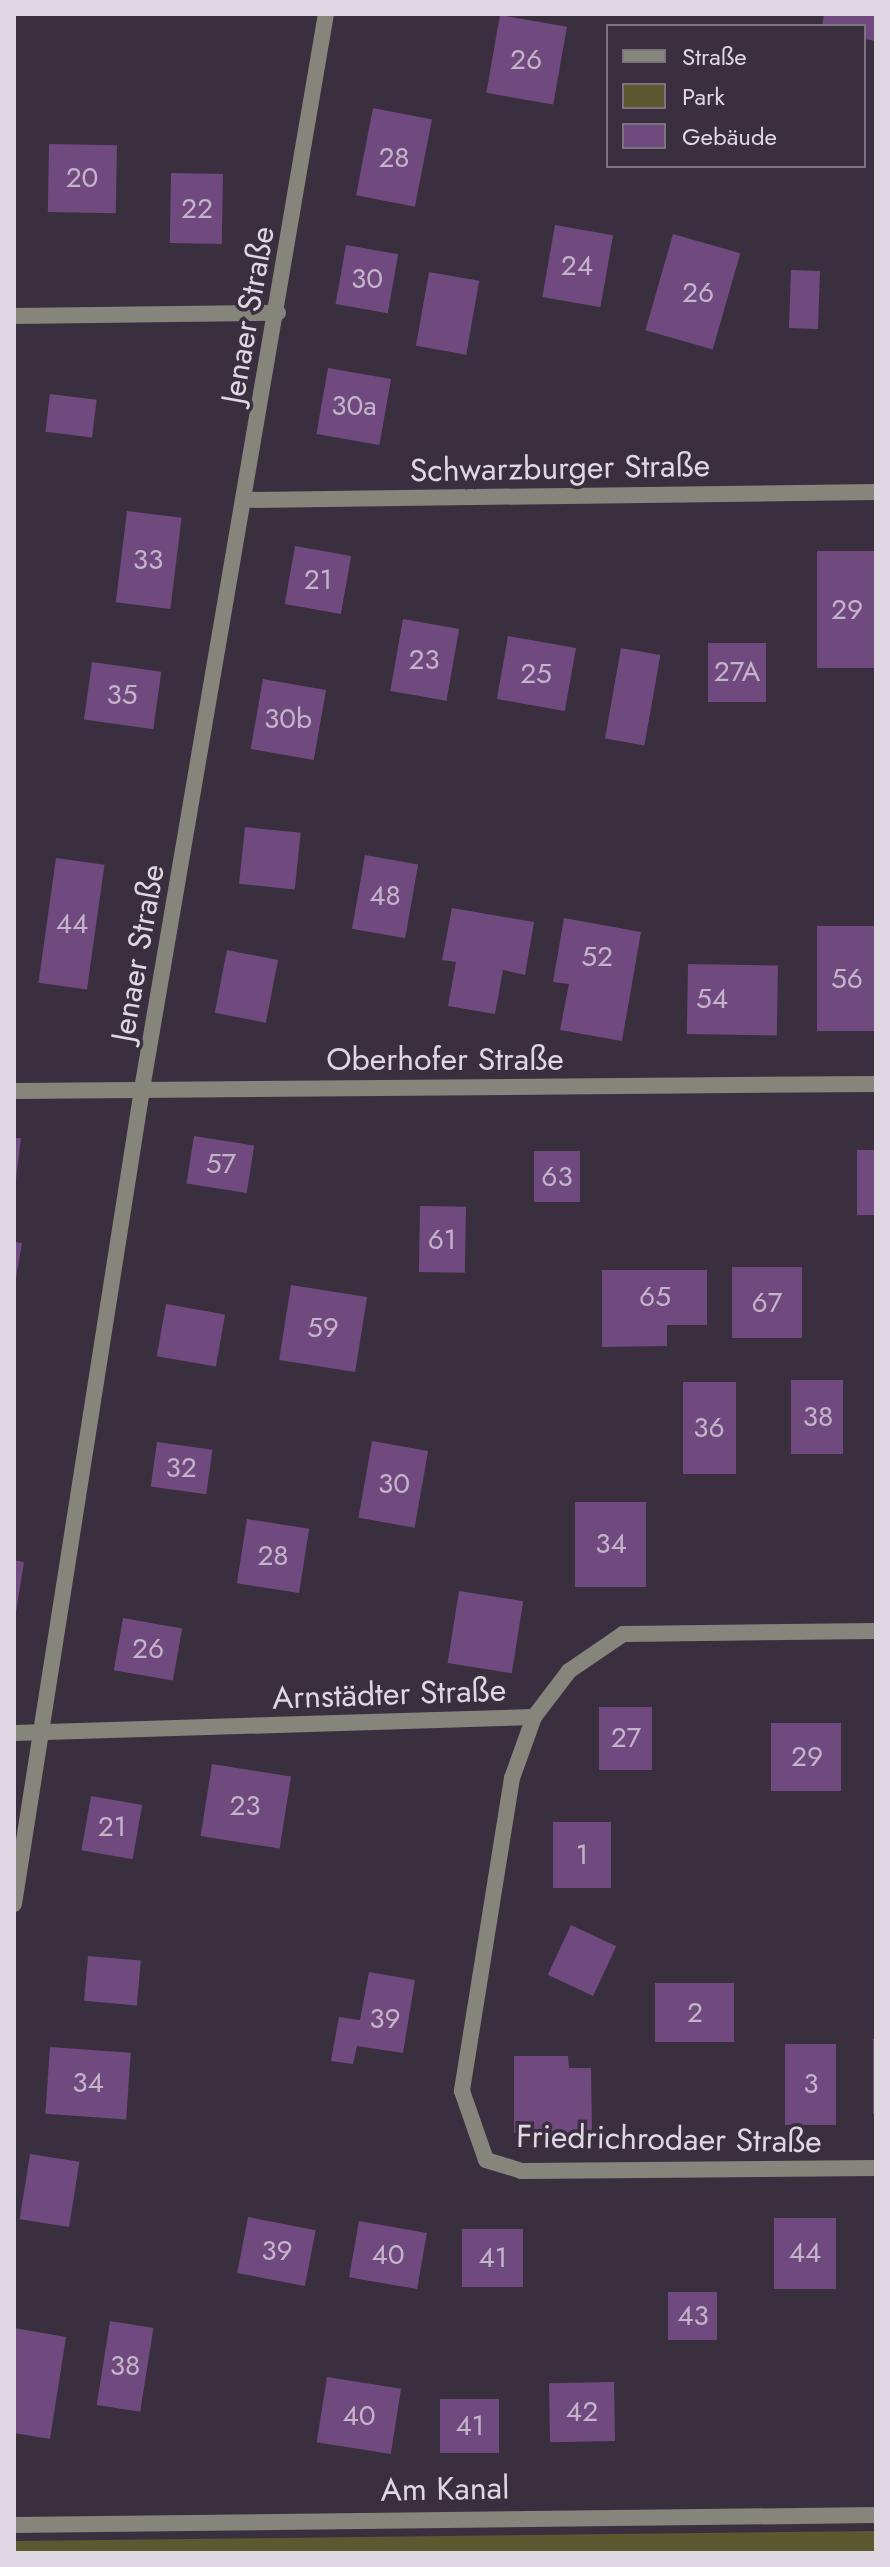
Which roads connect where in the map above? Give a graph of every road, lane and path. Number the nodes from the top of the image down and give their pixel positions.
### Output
1 (326, 14) edge
2 (278, 313) junction
3 (14, 316) edge
4 (876, 492) edge
5 (245, 500) junction
6 (876, 1084) edge
7 (142, 1089) junction
8 (14, 1091) edge
9 (876, 1631) edge
10 (534, 1717) junction
11 (45, 1732) junction
12 (14, 1733) edge
13 (14, 1904) edge
14 (876, 2168) edge
15 (876, 2515) edge
16 (14, 2525) edge

1 - 2 street, Jenaer Straße
2 - 3 street
2 - 5 street, Jenaer Straße
4 - 5 street, Schwarzburger Straße
5 - 7 street, Jenaer Straße
6 - 7 street, Oberhofer Straße
7 - 8 street, Oberhofer Straße
7 - 11 street, Jenaer Straße
9 - 10 street, Arnstädter Straße
10 - 11 street, Arnstädter Straße
10 - 14 street, Friedrichrodaer Straße
11 - 12 street, Arnstädter Straße
11 - 13 street, Jenaer Straße
15 - 16 street, Am Kanal

